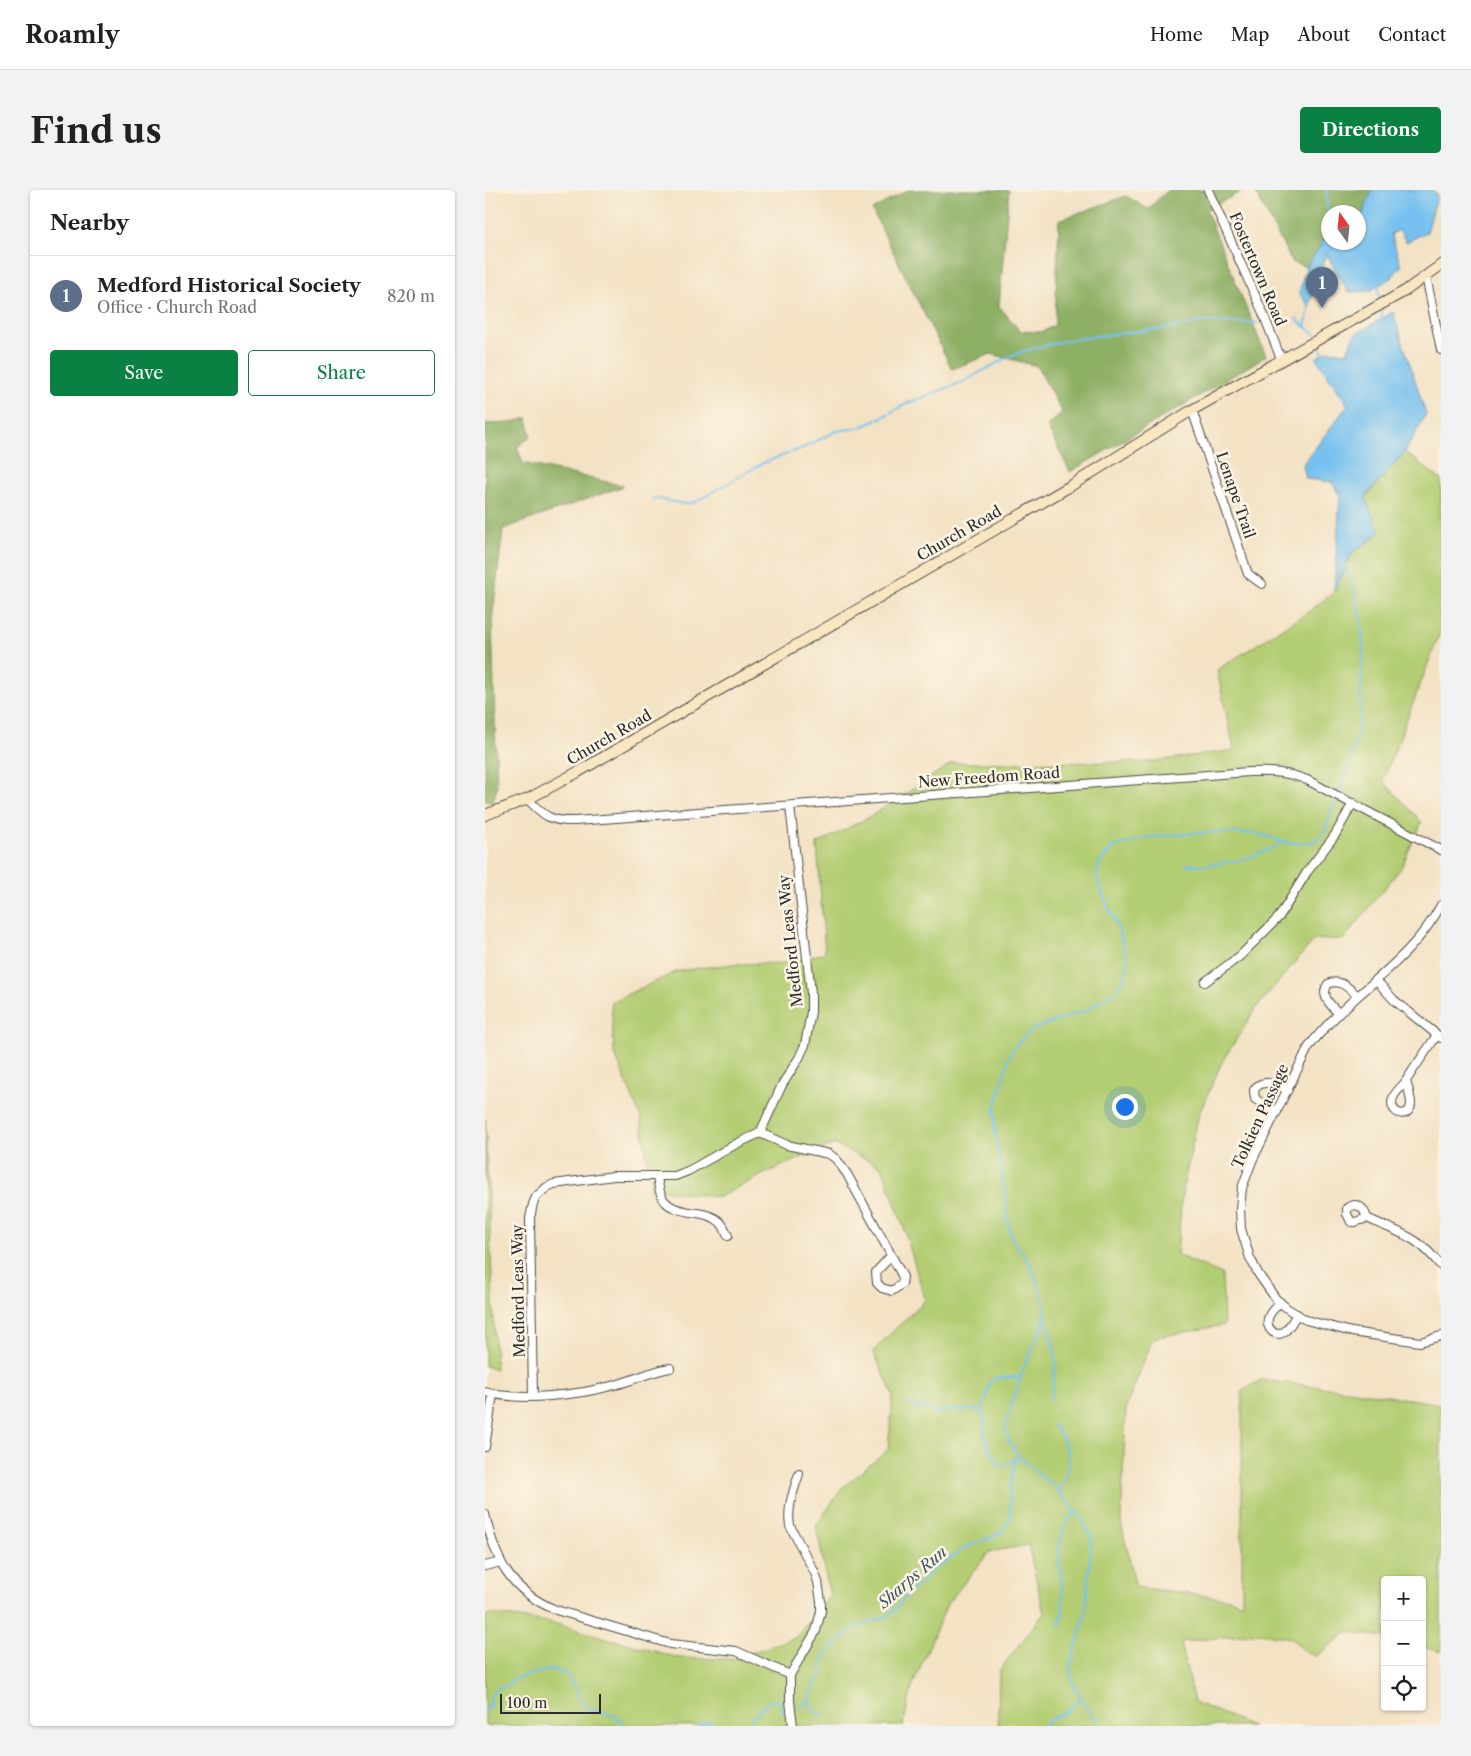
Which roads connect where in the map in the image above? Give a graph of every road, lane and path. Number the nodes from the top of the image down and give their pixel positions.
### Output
1 (1208, 190) edge
2 (1441, 265) edge
3 (1426, 276) junction
4 (1441, 350) edge
5 (1281, 359) junction
6 (1192, 410) junction
7 (1262, 584) dead end
8 (528, 799) junction
9 (1350, 802) junction
10 (790, 806) junction
11 (485, 815) edge
12 (1441, 850) edge
13 (1441, 905) edge
14 (1376, 980) junction
15 (1205, 982) dead end
16 (1357, 995) junction
17 (1338, 1013) junction
18 (1439, 1036) edge
19 (1406, 1081) dead end
20 (1288, 1090) junction
21 (1277, 1112) junction
22 (760, 1133) junction
23 (657, 1176) junction
24 (1367, 1218) dead end
25 (728, 1236) dead end
26 (891, 1256) junction
27 (1441, 1266) edge
28 (1280, 1302) junction
29 (1297, 1314) junction
30 (1441, 1336) edge
31 (670, 1368) dead end
32 (489, 1393) edge
33 (533, 1396) junction
34 (485, 1447) edge
35 (799, 1474) dead end
36 (485, 1514) edge
37 (501, 1562) junction
38 (485, 1566) edge
39 (790, 1674) junction
40 (793, 1726) edge

1 - 5 street, Fostertown Road
2 - 3 main road, Church Road
3 - 4 street
3 - 5 main road, Church Road
5 - 6 main road, Church Road
6 - 7 street, Lenape Trail
6 - 8 main road, Church Road
8 - 10 street, New Freedom Road
8 - 11 main road, Church Road
9 - 10 street, New Freedom Road
9 - 12 street, New Freedom Road
9 - 15 street
10 - 22 street, Medford Leas Way
13 - 14 street, Tolkien Passage
14 - 16 street, Tolkien Passage
14 - 18 street
16 - 17 street, Tolkien Passage
16 - 17 street
17 - 20 street, Tolkien Passage
18 - 19 street
20 - 21 street, Tolkien Passage
20 - 21 street
21 - 28 street, Tolkien Passage
22 - 23 street, Medford Leas Way
22 - 26 street
23 - 25 street
23 - 33 street, Medford Leas Way
24 - 27 street
26 - 26 street
28 - 29 street, Tolkien Passage
28 - 29 street
29 - 30 street, Tolkien Passage
31 - 33 street
32 - 33 street
32 - 34 street
35 - 39 street
36 - 37 street
37 - 38 street
37 - 39 street
39 - 40 street

